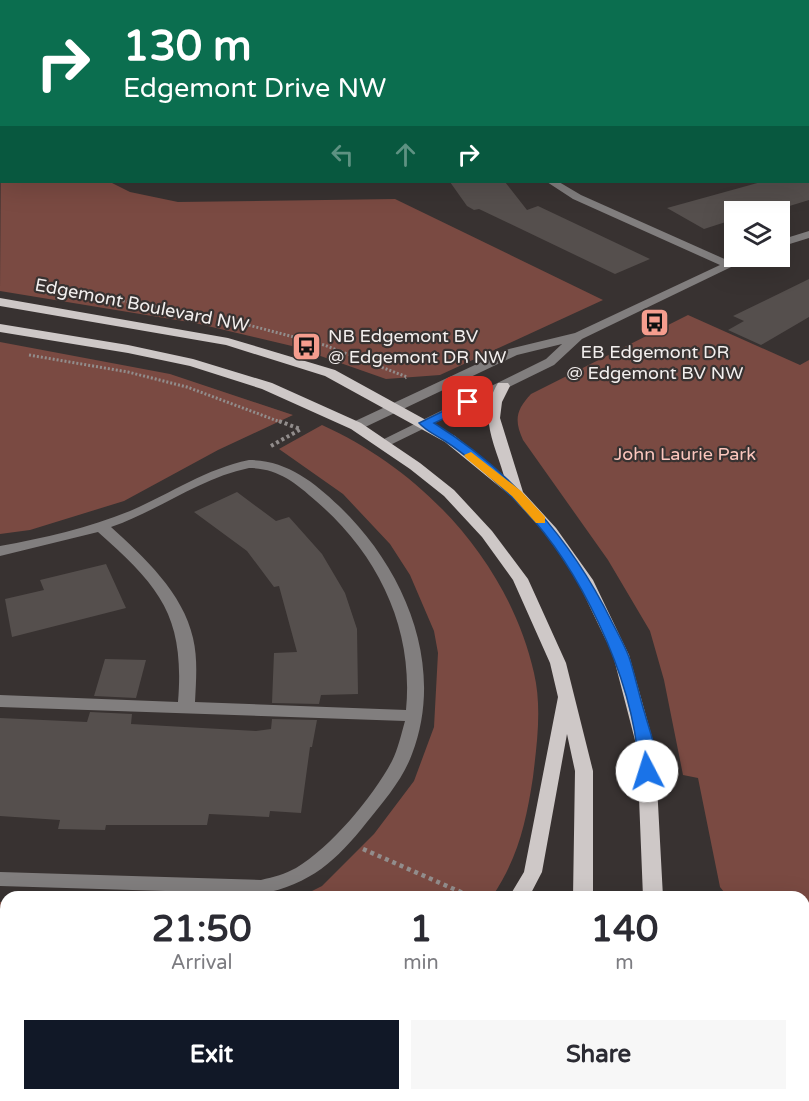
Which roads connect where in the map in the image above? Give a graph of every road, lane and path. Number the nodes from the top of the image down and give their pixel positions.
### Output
1 (554, 183) edge
2 (809, 234) edge
3 (790, 241) edge
4 (724, 263) edge
5 (725, 267) edge
6 (0, 302) edge
7 (0, 328) edge
8 (579, 336) junction
9 (23, 354) dead end
10 (503, 386) junction
11 (396, 407) junction
12 (425, 423) junction
13 (309, 426) dead end
14 (356, 426) junction
15 (300, 429) junction
16 (383, 443) junction
17 (254, 463) junction
18 (516, 494) junction
19 (101, 526) junction
20 (0, 550) edge
21 (565, 695) junction
22 (0, 701) edge
23 (186, 708) junction
24 (414, 716) junction
25 (344, 837) junction
26 (0, 879) edge
27 (458, 891) edge
28 (522, 891) edge
29 (583, 891) edge
30 (655, 891) edge

1 - 4 street
2 - 3 street
5 - 8 street
6 - 11 main road, Edgemont Boulevard NW
7 - 14 main road
8 - 10 street
8 - 11 street
9 - 15 path
10 - 12 street
10 - 18 main road
11 - 12 main road, Edgemont Boulevard NW
11 - 14 street
12 - 16 street
12 - 18 main road, Edgemont Boulevard NW
13 - 15 path
14 - 16 main road
15 - 17 path
16 - 21 main road
17 - 19 street
17 - 24 street
18 - 30 main road, Edgemont Boulevard NW
19 - 20 street
19 - 23 street
21 - 28 main road
21 - 29 main road
22 - 23 street
23 - 24 street
24 - 25 street
25 - 26 street
25 - 27 path

